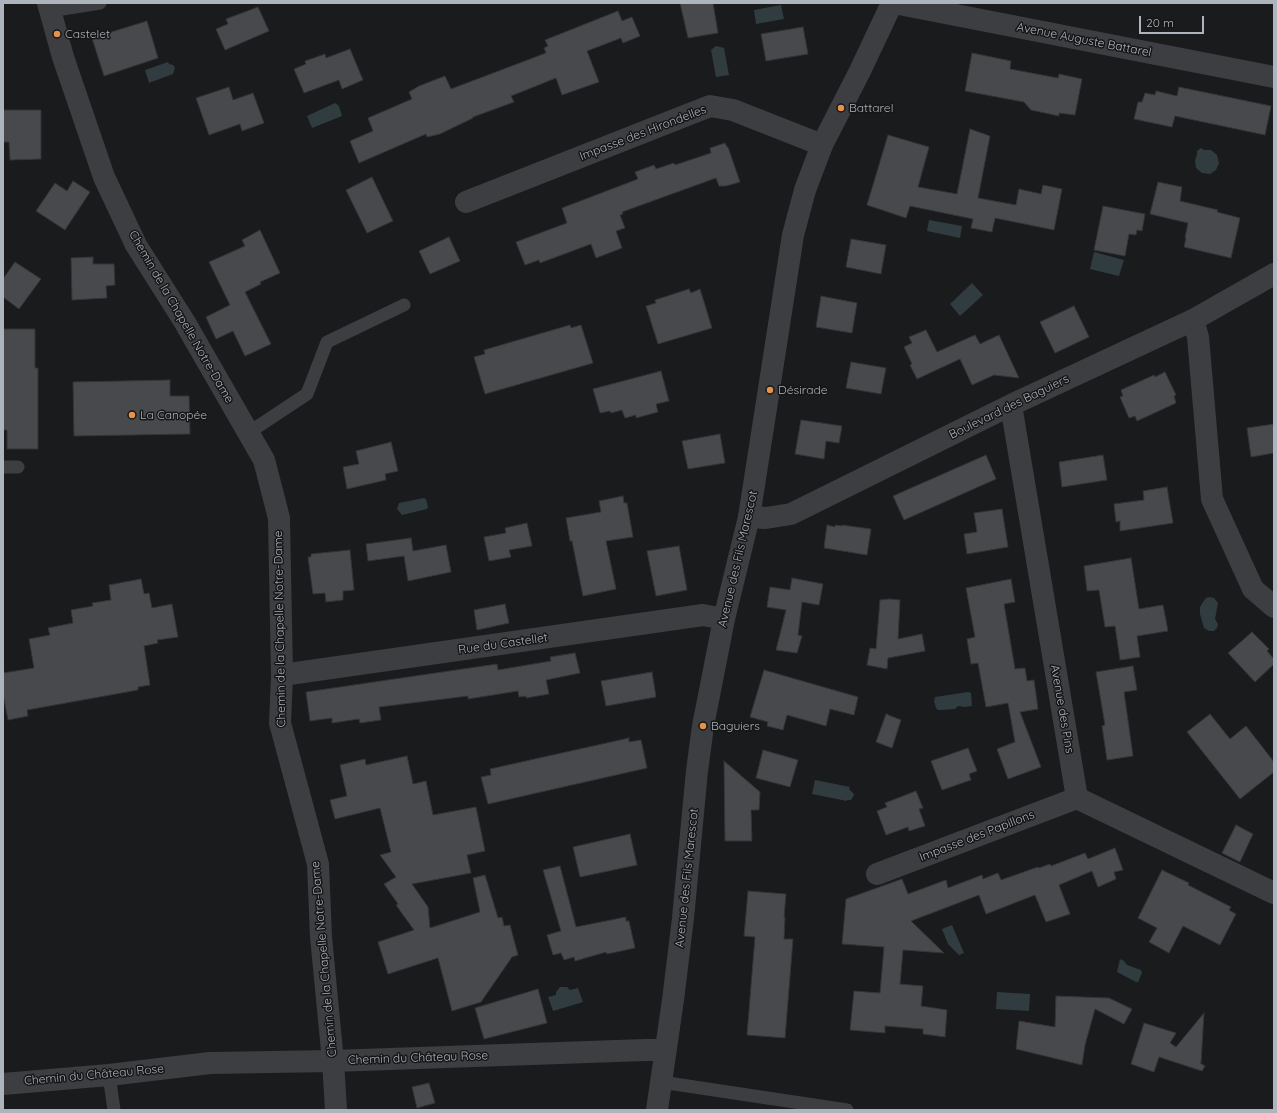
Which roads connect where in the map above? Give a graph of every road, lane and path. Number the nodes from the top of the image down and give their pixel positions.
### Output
1 (100, 3) edge
2 (893, 3) edge
3 (49, 7) edge
4 (1274, 77) edge
5 (822, 145) junction
6 (466, 202) dead end
7 (1269, 277) edge
8 (404, 305) dead end
9 (1193, 320) junction
10 (1011, 405) junction
11 (248, 433) junction
12 (3, 467) edge
13 (18, 467) dead end
14 (749, 518) junction
15 (1274, 607) edge
16 (724, 619) junction
17 (282, 675) junction
18 (1077, 798) junction
19 (876, 874) dead end
20 (1274, 893) edge
21 (665, 1050) junction
22 (333, 1061) junction
23 (109, 1075) junction
24 (661, 1082) junction
25 (3, 1084) edge
26 (114, 1110) edge
27 (336, 1110) edge
28 (657, 1110) edge
29 (847, 1110) edge

1 - 3 lane
2 - 4 street, Avenue Auguste Battarel
2 - 5 street, Avenue des Fils Marescot
3 - 11 street, Chemin de la Chapelle Notre-Dame
5 - 6 street, Impasse des Hirondelles
5 - 14 street, Avenue des Fils Marescot
7 - 9 street, Boulevard des Baguiers
8 - 11 lane
9 - 10 street, Boulevard des Baguiers
9 - 15 street
10 - 14 street, Boulevard des Baguiers
10 - 18 street, Avenue des Pins
11 - 17 street, Chemin de la Chapelle Notre-Dame
12 - 13 lane
14 - 16 street, Avenue des Fils Marescot
16 - 17 street, Rue du Castellet
16 - 21 street, Avenue des Fils Marescot
17 - 22 street, Chemin de la Chapelle Notre-Dame
18 - 19 street, Impasse des Papillons
18 - 20 street
21 - 22 street, Chemin du Château Rose
21 - 24 street, Avenue des Fils Marescot
22 - 23 street, Chemin du Château Rose
22 - 27 street, Chemin de la Chapelle Notre-Dame
23 - 25 street, Chemin du Château Rose
23 - 26 lane
24 - 28 street, Avenue des Fils Marescot
24 - 29 lane

